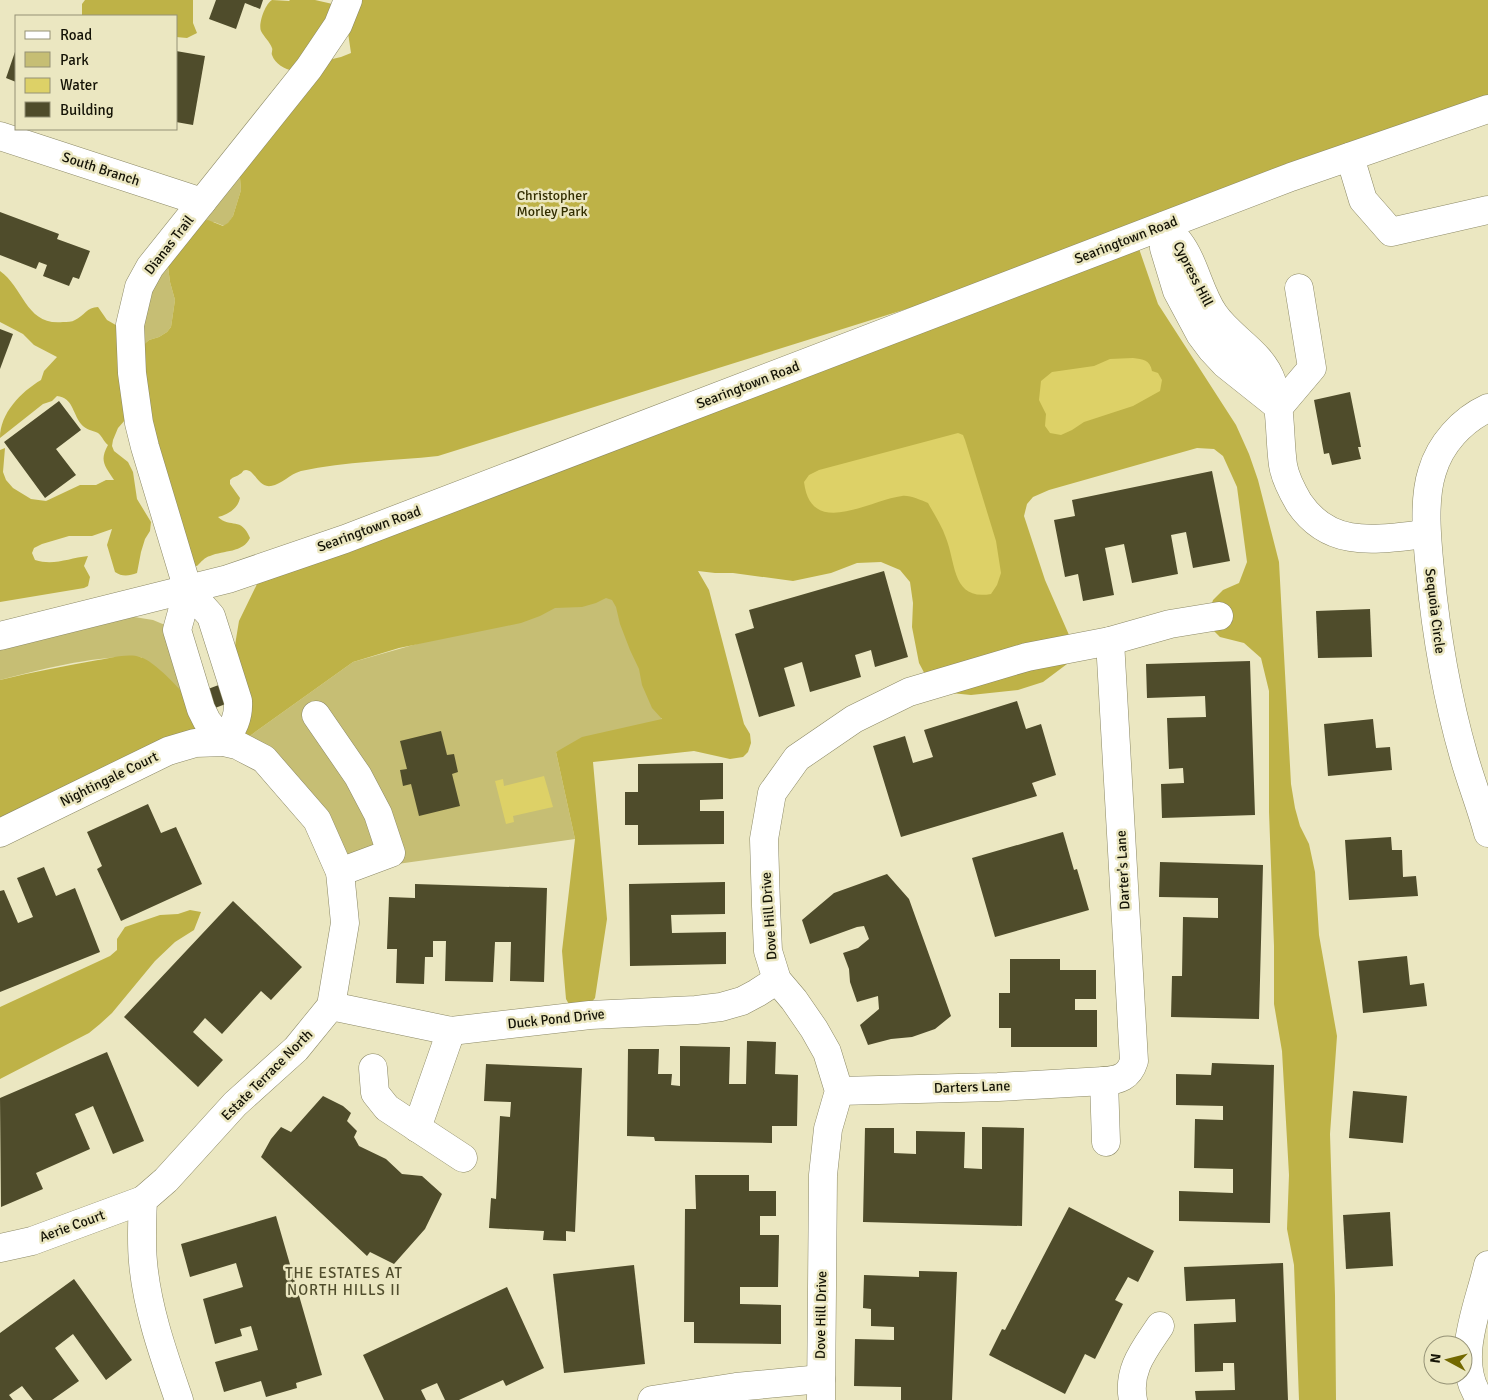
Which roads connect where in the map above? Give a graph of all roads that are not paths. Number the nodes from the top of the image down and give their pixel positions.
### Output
1 (348, 0) edge
2 (1488, 109) edge
3 (0, 136) edge
4 (1350, 157) junction
5 (202, 202) junction
6 (1488, 210) edge
7 (1164, 226) junction
8 (1299, 288) dead end
9 (1279, 407) junction
10 (1488, 408) edge
11 (1426, 534) junction
12 (188, 590) junction
13 (1219, 616) dead end
14 (0, 636) edge
15 (1110, 640) junction
16 (316, 715) dead end
17 (224, 742) junction
18 (0, 833) edge
19 (1488, 833) edge
20 (340, 872) junction
21 (777, 980) junction
22 (331, 1006) junction
23 (451, 1031) junction
24 (373, 1068) dead end
25 (1104, 1081) junction
26 (839, 1091) junction
27 (417, 1128) junction
28 (1106, 1142) dead end
29 (463, 1158) dead end
30 (143, 1200) junction
31 (0, 1248) edge
32 (1488, 1265) edge
33 (1160, 1326) dead end
34 (821, 1389) edge
35 (179, 1400) edge
36 (652, 1400) edge
37 (1133, 1400) edge
38 (1481, 1400) edge

1 - 5 street, Dianas Trail
2 - 4 street, Searingtown Road
3 - 5 street, South Branch
4 - 6 street
4 - 7 street, Searingtown Road
5 - 12 street, Dianas Trail
7 - 9 street, Cypress Hill
7 - 12 street, Searingtown Road
8 - 9 street
9 - 11 street, Cypress Hill
10 - 11 street, Sequoia Circle
11 - 19 street, Sequoia Circle
12 - 14 street, Searingtown Road
12 - 17 street
12 - 17 street
13 - 15 street, Dove Hill Drive
15 - 21 street, Dove Hill Drive
15 - 25 street, Darter's Lane
16 - 20 street
17 - 18 street, Nightingale Court
17 - 20 street
20 - 22 street
21 - 23 street, Duck Pond Drive
21 - 26 street, Dove Hill Drive
22 - 23 street, Duck Pond Drive
22 - 30 street, Estate Terrace North
23 - 27 street
24 - 27 street
25 - 26 street, Darters Lane
25 - 28 street
26 - 34 street, Dove Hill Drive
27 - 29 street
30 - 31 street, Aerie Court
30 - 35 street
32 - 38 street
33 - 37 street
34 - 36 street

